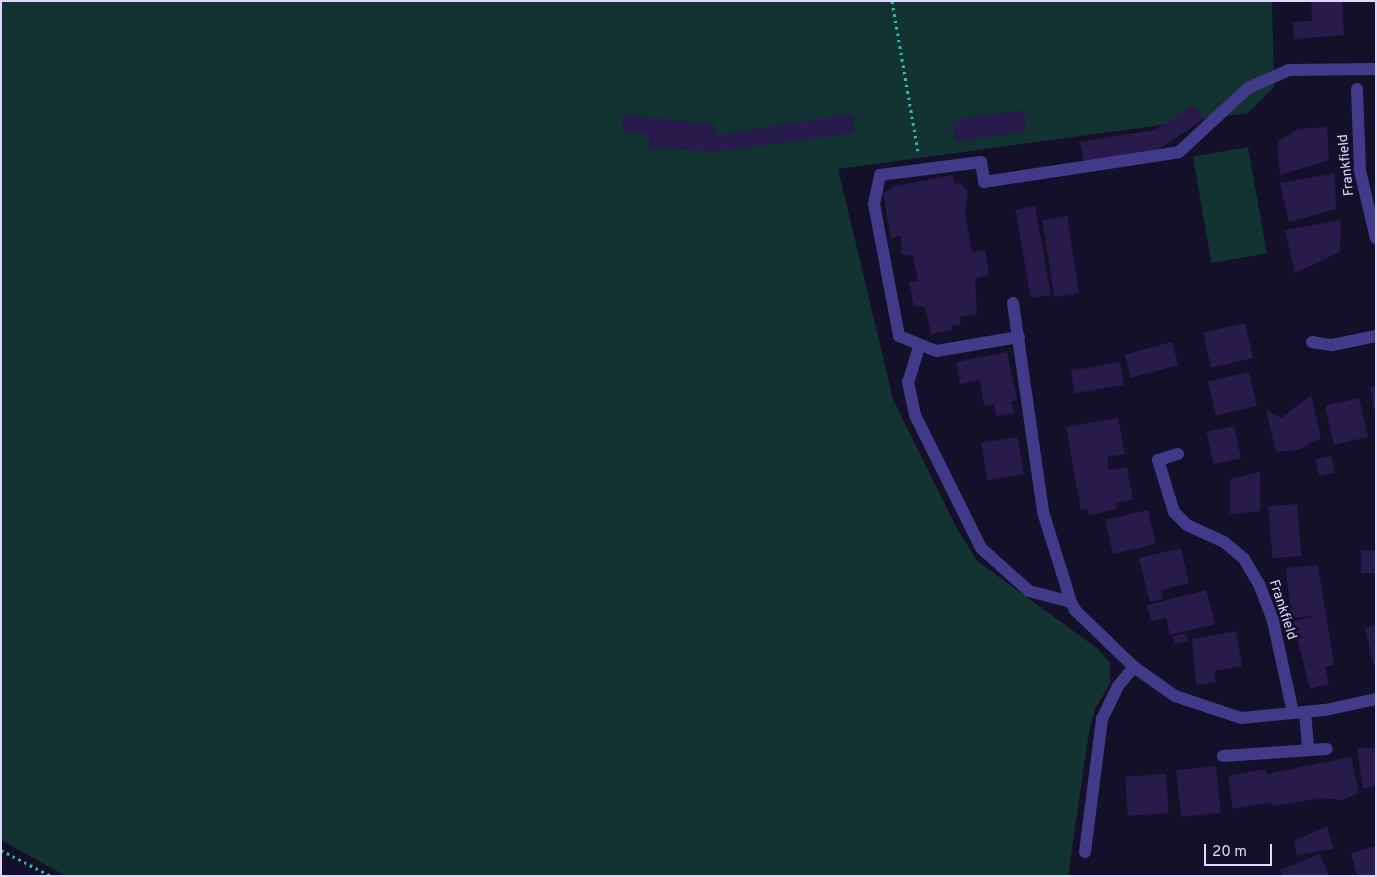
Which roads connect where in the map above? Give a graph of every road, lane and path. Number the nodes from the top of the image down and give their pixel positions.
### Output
1 (892, 1) edge
2 (1376, 69) edge
3 (1357, 89) dead end
4 (921, 170) junction
5 (1376, 238) edge
6 (1013, 303) dead end
7 (1376, 336) edge
8 (1019, 337) junction
9 (1312, 342) dead end
10 (919, 347) junction
11 (1178, 454) dead end
12 (1071, 602) junction
13 (1134, 667) junction
14 (1376, 699) edge
15 (1299, 713) junction
16 (1327, 749) dead end
17 (1308, 750) junction
18 (1223, 756) dead end
19 (1, 850) edge
20 (1085, 852) dead end
21 (51, 876) edge

1 - 4 path
2 - 4 street
3 - 5 street, Frankfield
4 - 10 street
6 - 8 street
7 - 9 street
8 - 10 street
8 - 12 street
10 - 12 street
11 - 15 street, Frankfield
12 - 13 street
13 - 15 street
13 - 20 street
14 - 15 street
15 - 17 street, Frankfield
16 - 17 street
17 - 18 street
19 - 21 path

